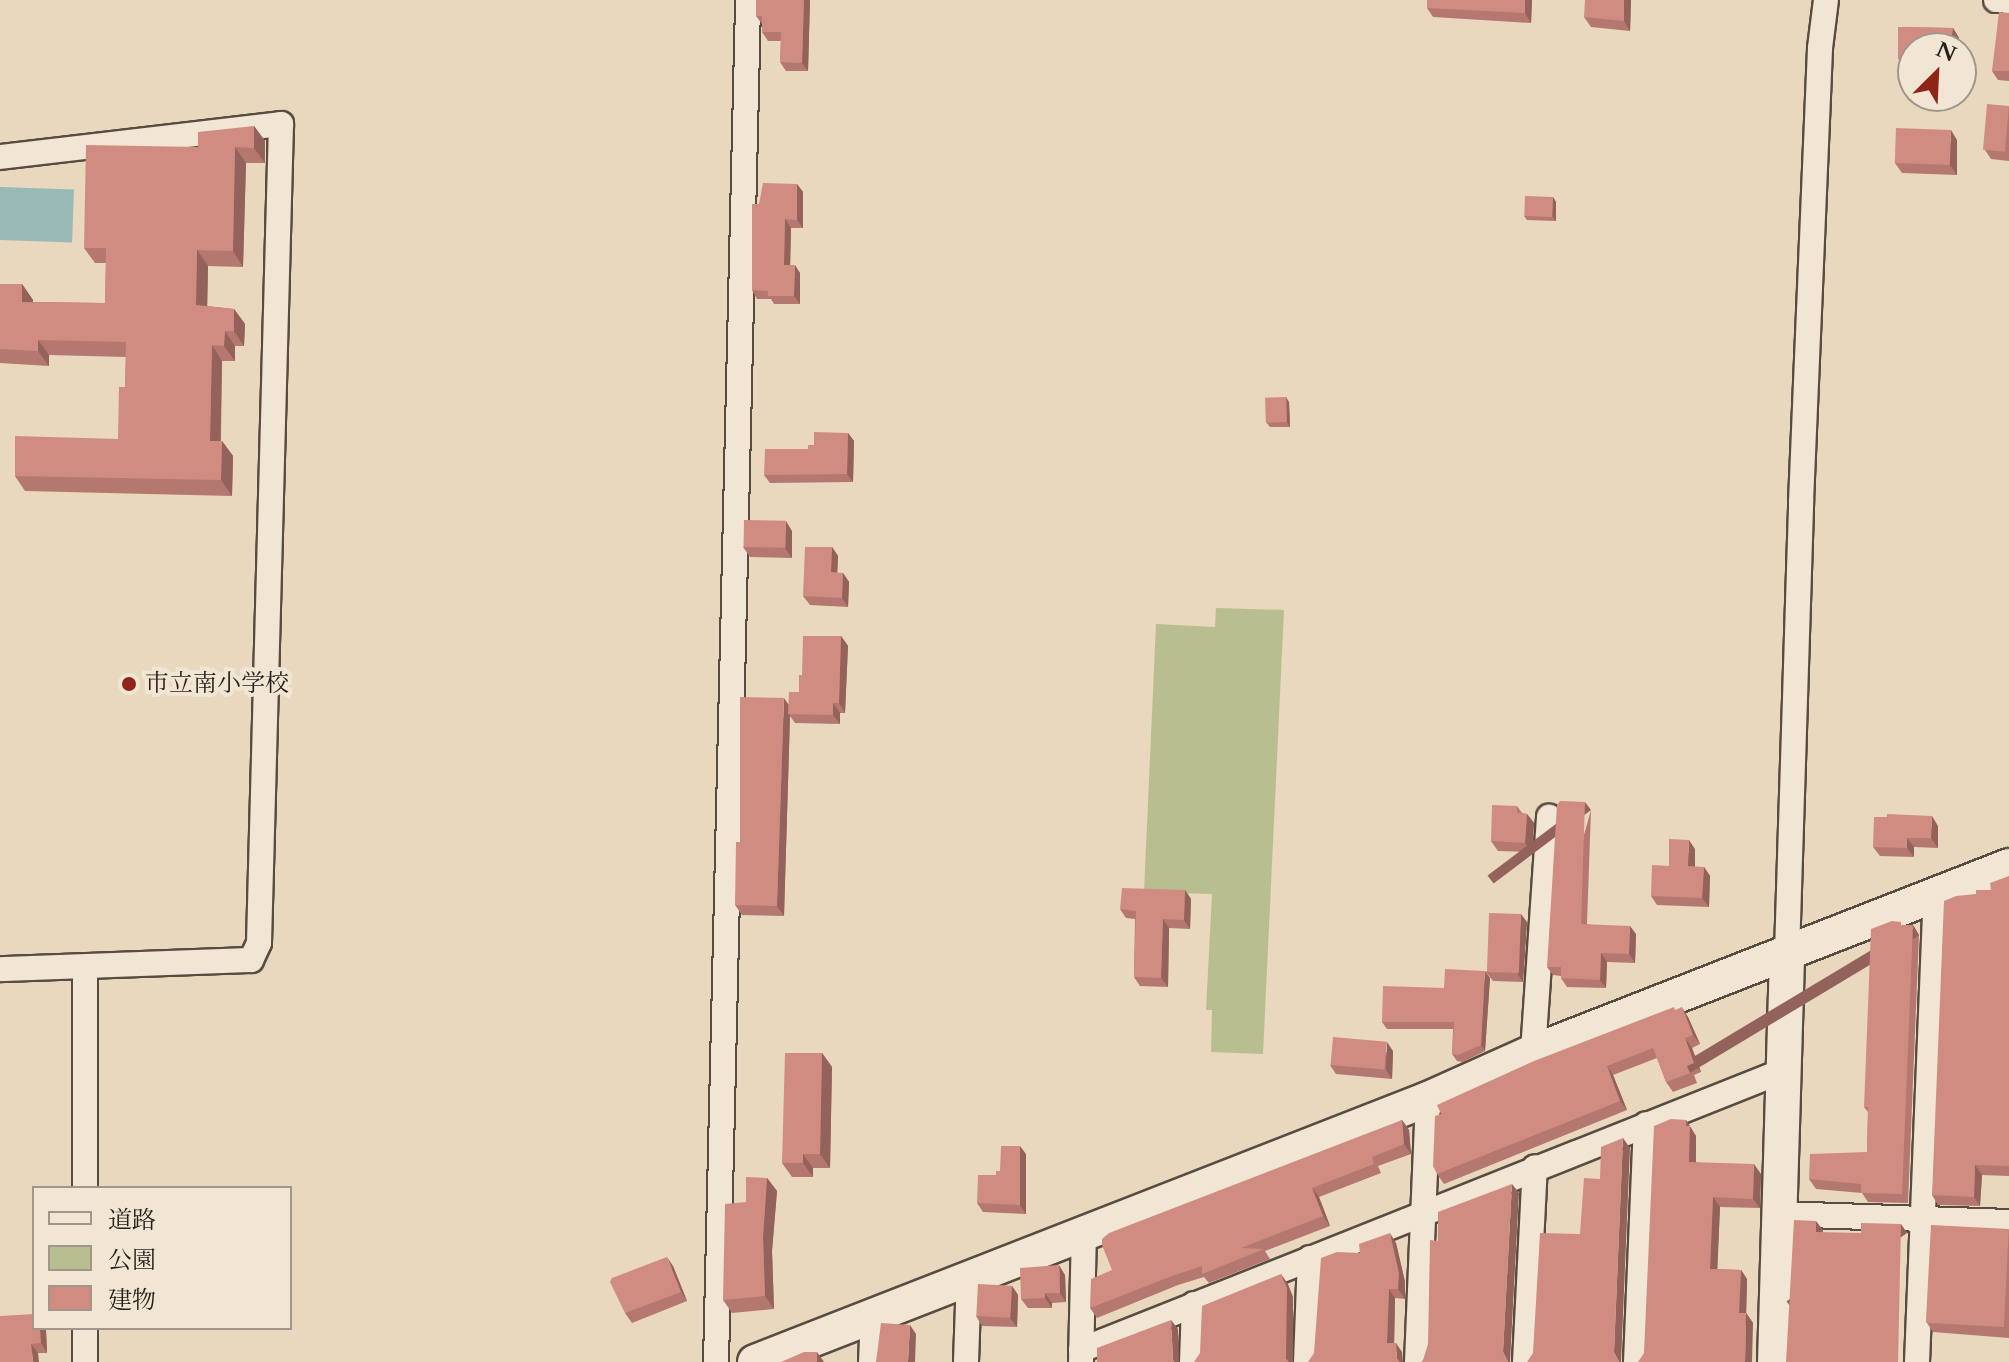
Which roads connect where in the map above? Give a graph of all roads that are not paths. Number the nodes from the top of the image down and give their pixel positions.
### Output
1 (748, 0) edge
2 (1826, 0) edge
3 (1996, 0) edge
4 (2009, 1) edge
5 (0, 157) edge
6 (1549, 817) dead end
7 (2009, 866) edge
8 (1936, 895) junction
9 (1787, 953) junction
10 (85, 967) junction
11 (0, 969) edge
12 (1533, 1052) junction
13 (1785, 1070) junction
14 (1428, 1099) junction
15 (1646, 1124) junction
16 (1535, 1167) junction
17 (85, 1186) edge
18 (1423, 1213) junction
19 (1780, 1214) junction
20 (1922, 1219) junction
21 (2009, 1222) edge
22 (1084, 1234) junction
23 (1310, 1258) junction
24 (969, 1278) junction
25 (1194, 1304) junction
26 (873, 1317) junction
27 (85, 1330) edge
28 (1081, 1356) edge
29 (767, 1360) edge
30 (85, 1362) edge
31 (716, 1362) edge
32 (871, 1362) edge
33 (966, 1362) edge
34 (1192, 1362) edge
35 (1306, 1362) edge
36 (1417, 1362) edge
37 (1525, 1362) edge
38 (1636, 1362) edge
39 (1775, 1362) edge
40 (1917, 1362) edge

1 - 31 street
2 - 9 street
3 - 4 street
5 - 10 street
6 - 12 street
7 - 8 street
8 - 9 street
8 - 20 street
9 - 12 street
9 - 13 street
10 - 11 street
10 - 17 street
12 - 14 street
13 - 15 street
13 - 19 street
14 - 18 street
14 - 22 street
15 - 16 street
15 - 38 street
16 - 18 street
16 - 37 street
18 - 23 street
18 - 36 street
19 - 20 street
19 - 39 street
20 - 21 street
20 - 40 street
22 - 24 street
22 - 28 street
23 - 25 street
23 - 35 street
24 - 26 street
24 - 33 street
25 - 28 street
25 - 34 street
26 - 29 street
26 - 32 street
27 - 30 street

